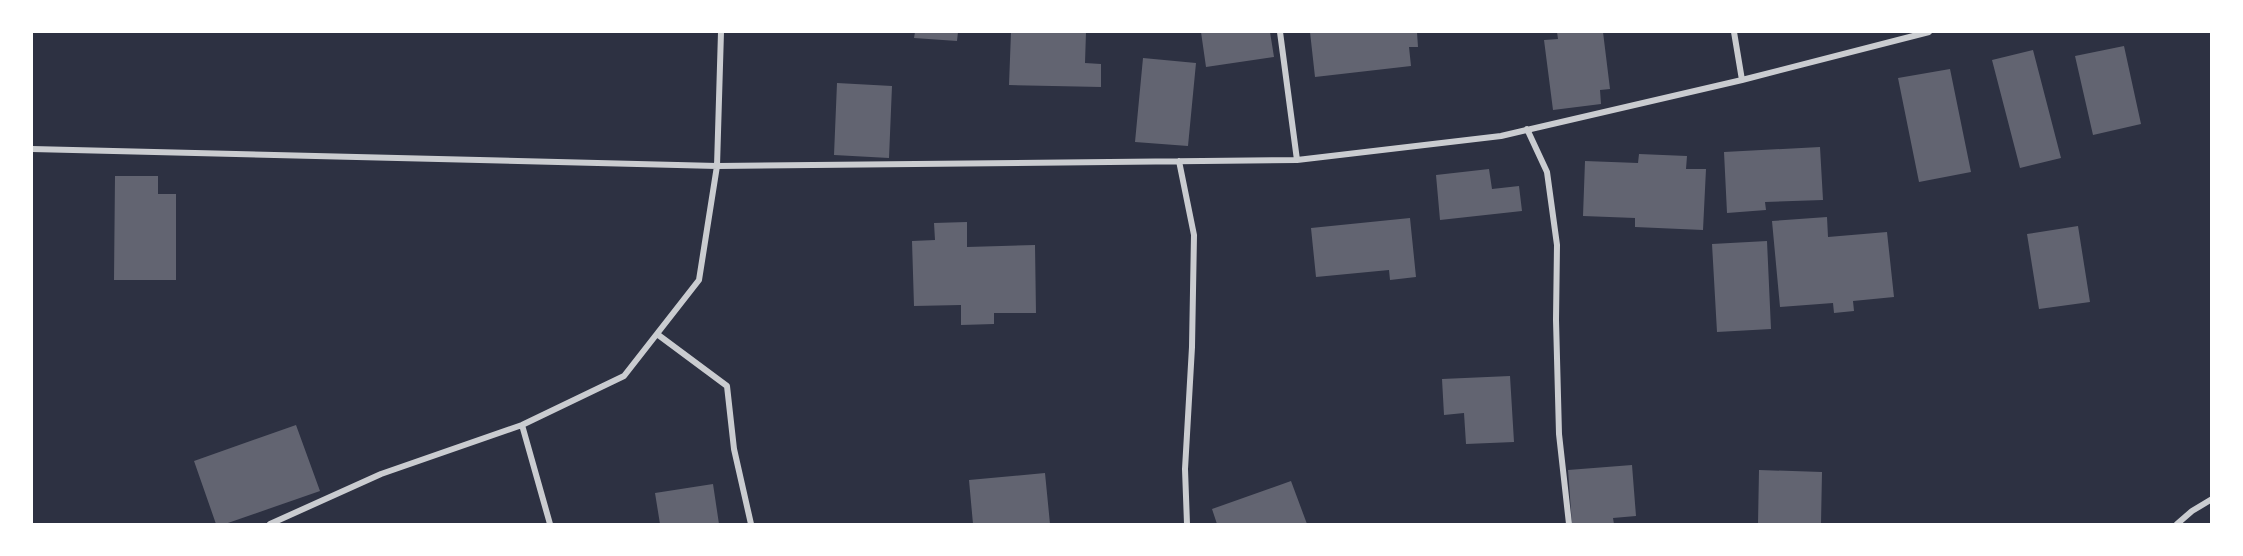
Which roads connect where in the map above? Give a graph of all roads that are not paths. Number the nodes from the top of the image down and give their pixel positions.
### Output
1 (721, 32) edge
2 (1280, 32) edge
3 (1734, 32) edge
4 (1929, 32) edge
5 (1742, 80) junction
6 (1527, 129) junction
7 (32, 149) edge
8 (1297, 160) junction
9 (1179, 161) junction
10 (717, 166) junction
11 (657, 334) junction
12 (522, 425) junction
13 (2211, 499) edge
14 (270, 525) edge
15 (550, 525) edge
16 (751, 525) edge
17 (1187, 525) edge
18 (1569, 525) edge
19 (2177, 525) edge

1 - 10 street
2 - 8 street
3 - 5 street
4 - 5 street
5 - 6 street
6 - 8 street
6 - 18 street
7 - 10 street
8 - 9 street
9 - 10 street
9 - 17 street
10 - 11 street
11 - 12 street
11 - 16 street
12 - 14 street
12 - 15 street
13 - 19 street

